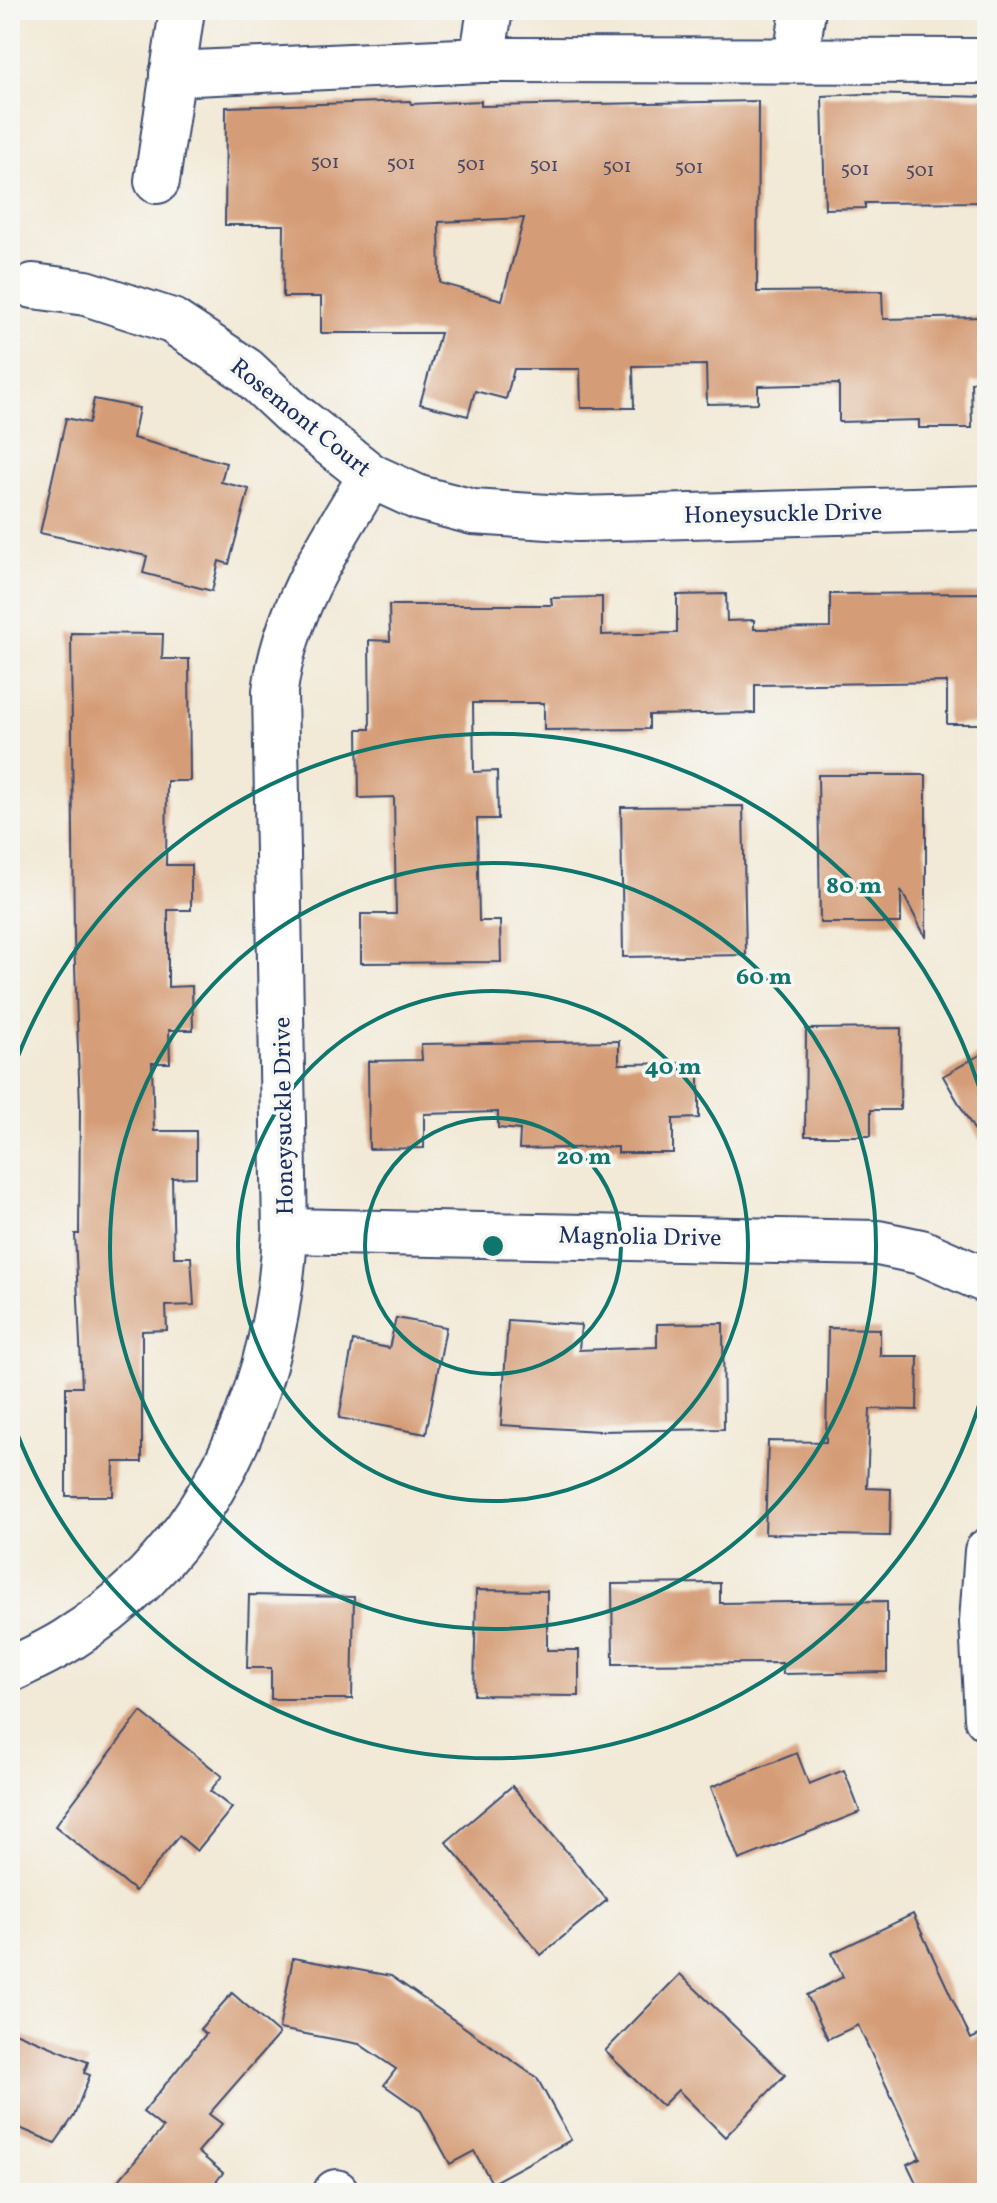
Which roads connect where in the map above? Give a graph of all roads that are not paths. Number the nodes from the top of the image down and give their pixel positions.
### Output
1 (182, 10) edge
2 (490, 10) edge
3 (803, 10) edge
4 (796, 59) junction
5 (482, 60) junction
6 (987, 61) edge
7 (172, 74) junction
8 (157, 181) dead end
9 (33, 286) dead end
10 (371, 476) junction
11 (987, 508) edge
12 (578, 519) joint
13 (285, 1231) junction
14 (987, 1281) edge
15 (987, 1551) edge
16 (10, 1670) edge
17 (987, 1718) edge

1 - 7 street
2 - 5 street
3 - 4 street
4 - 5 street
4 - 6 street
5 - 7 street
7 - 8 street
9 - 10 street, Rosemont Court
10 - 12 street, Rosemont Court
10 - 13 street, Honeysuckle Drive
11 - 12 street, Honeysuckle Drive
13 - 14 street, Magnolia Drive
13 - 16 street, Honeysuckle Drive
15 - 17 street

